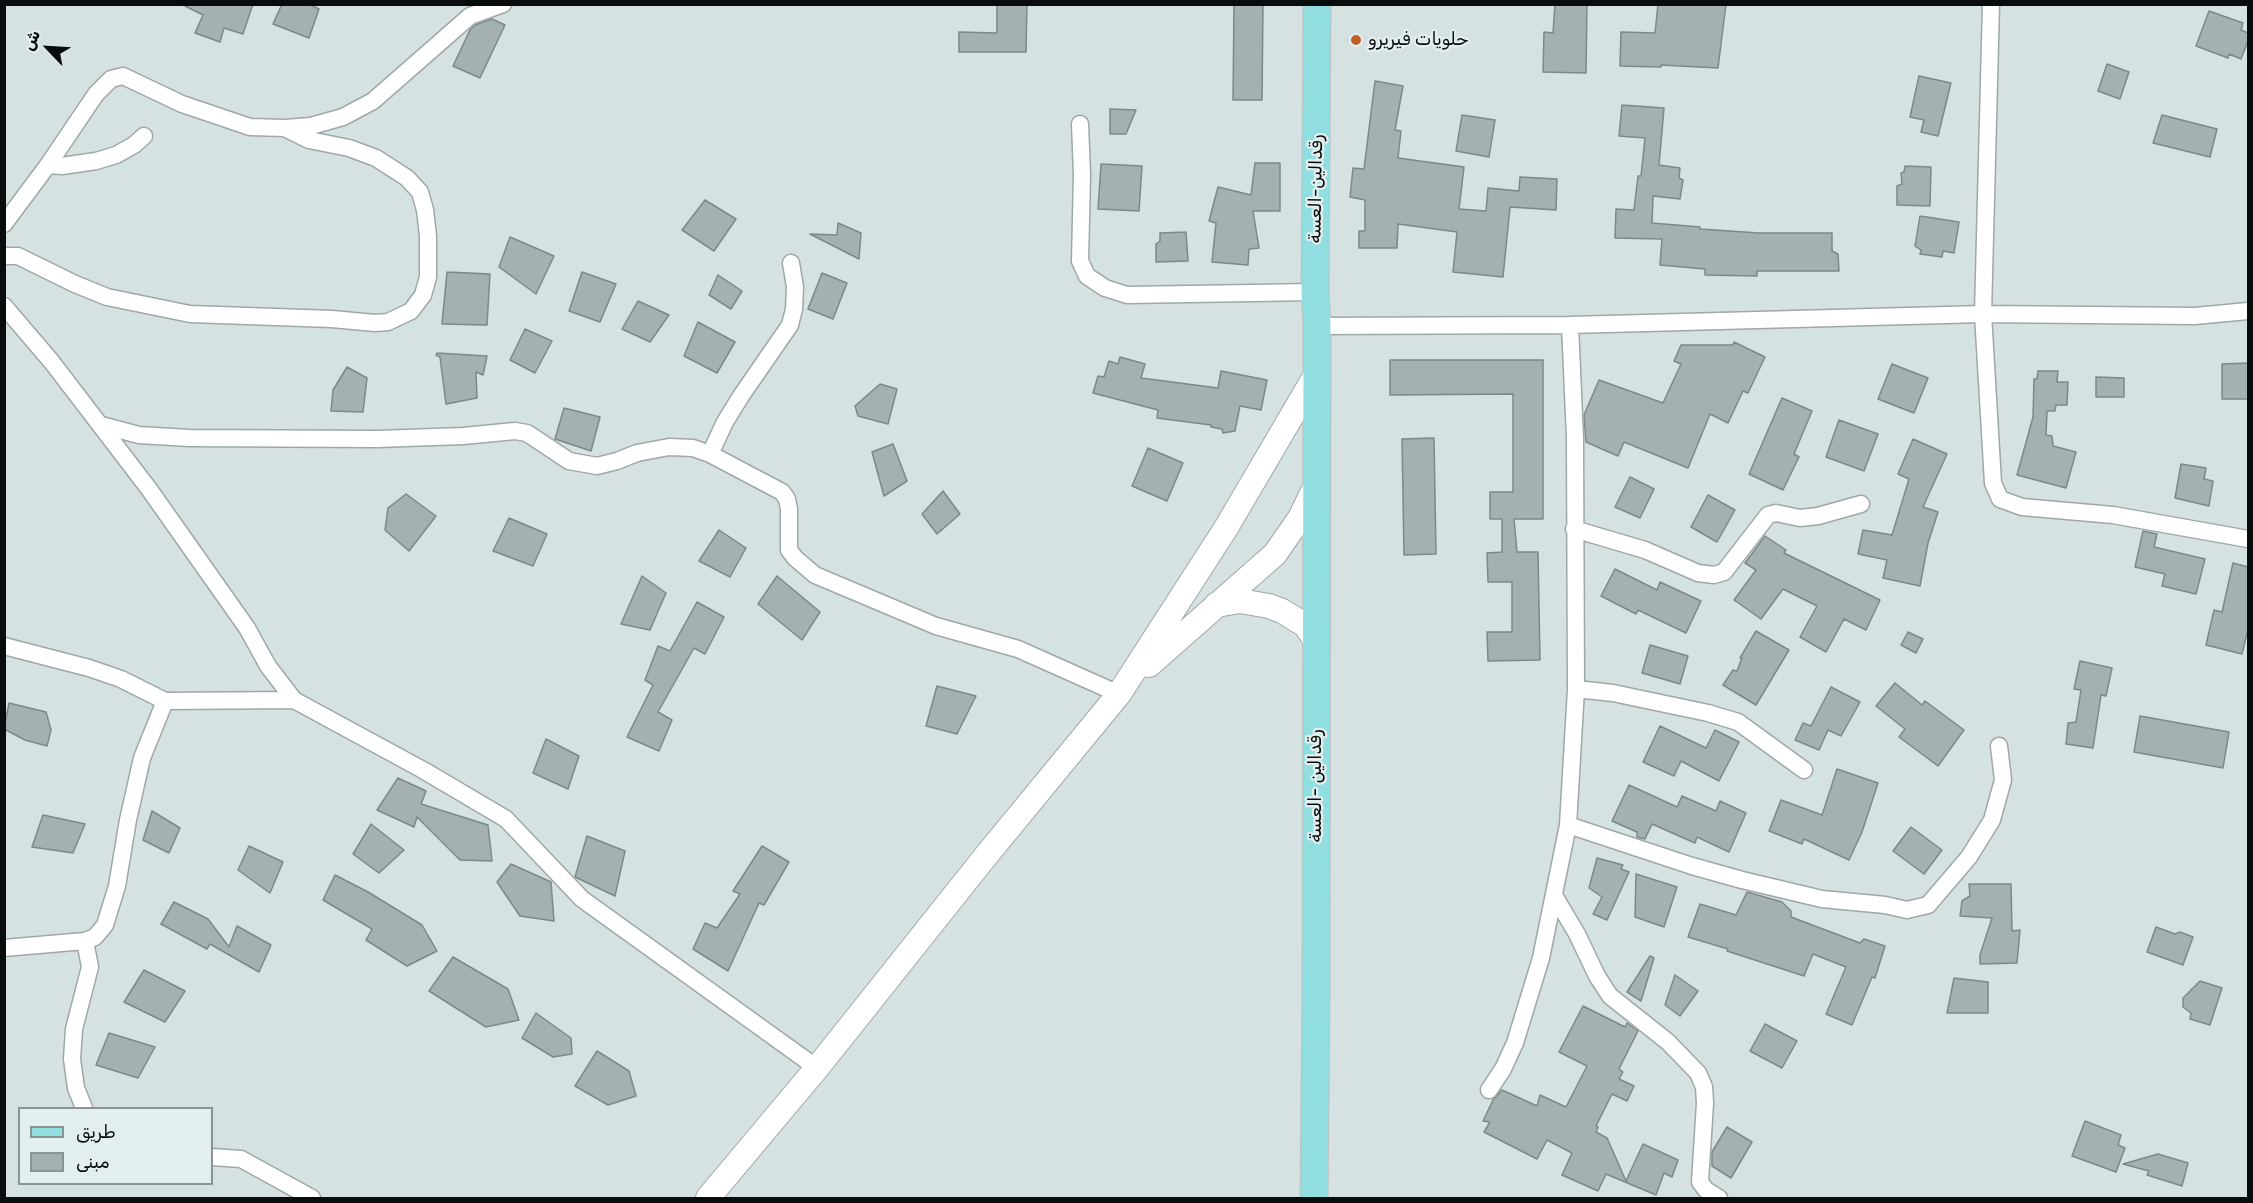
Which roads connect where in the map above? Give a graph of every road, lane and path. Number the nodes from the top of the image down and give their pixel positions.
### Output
1 (503, 4) edge
2 (1317, 4) edge
3 (1991, 4) edge
4 (1080, 124) dead end
5 (285, 128) junction
6 (144, 136) dead end
7 (48, 165) junction
8 (4, 224) edge
9 (4, 256) edge
10 (791, 263) dead end
11 (1315, 292) junction
12 (4, 306) edge
13 (2248, 311) edge
14 (1983, 314) junction
15 (1570, 325) junction
16 (1317, 326) junction
17 (1317, 373) junction
18 (101, 425) junction
19 (710, 454) junction
20 (1317, 482) junction
21 (1861, 504) dead end
22 (1574, 529) junction
23 (2248, 539) edge
24 (1216, 605) junction
25 (1316, 641) junction
26 (4, 646) edge
27 (1576, 689) junction
28 (1119, 694) junction
29 (294, 700) junction
30 (165, 701) junction
31 (1999, 746) dead end
32 (1804, 770) dead end
33 (1568, 825) junction
34 (1555, 897) junction
35 (86, 941) junction
36 (4, 948) edge
37 (817, 1068) junction
38 (1489, 1090) dead end
39 (84, 1107) edge
40 (213, 1157) edge
41 (312, 1198) edge
42 (708, 1198) edge
43 (1314, 1198) edge
44 (1719, 1198) edge

1 - 5 street
2 - 11 main road, رقدالين-العسة
3 - 14 street
4 - 11 street
5 - 7 street
5 - 9 street
6 - 7 street
7 - 8 street
10 - 19 street
11 - 16 main road, رقدالين-العسة
12 - 18 street
13 - 14 street
14 - 15 street
14 - 23 street
15 - 16 street
15 - 22 street
16 - 17 main road, رقدالين-العسة
17 - 20 main road, رقدالين -العسة
17 - 28 street
18 - 19 street
18 - 29 street
19 - 28 street
20 - 24 street
20 - 25 main road, رقدالين -العسة
21 - 22 street
22 - 27 street
24 - 25 street
24 - 28 street
25 - 43 main road, رقدالين -العسة
26 - 30 street
27 - 32 street
27 - 33 street
28 - 37 street
29 - 30 street
29 - 37 street
30 - 35 street
31 - 33 street
33 - 34 street
34 - 38 street
34 - 44 street
35 - 36 street
35 - 39 street
37 - 42 street
40 - 41 street

